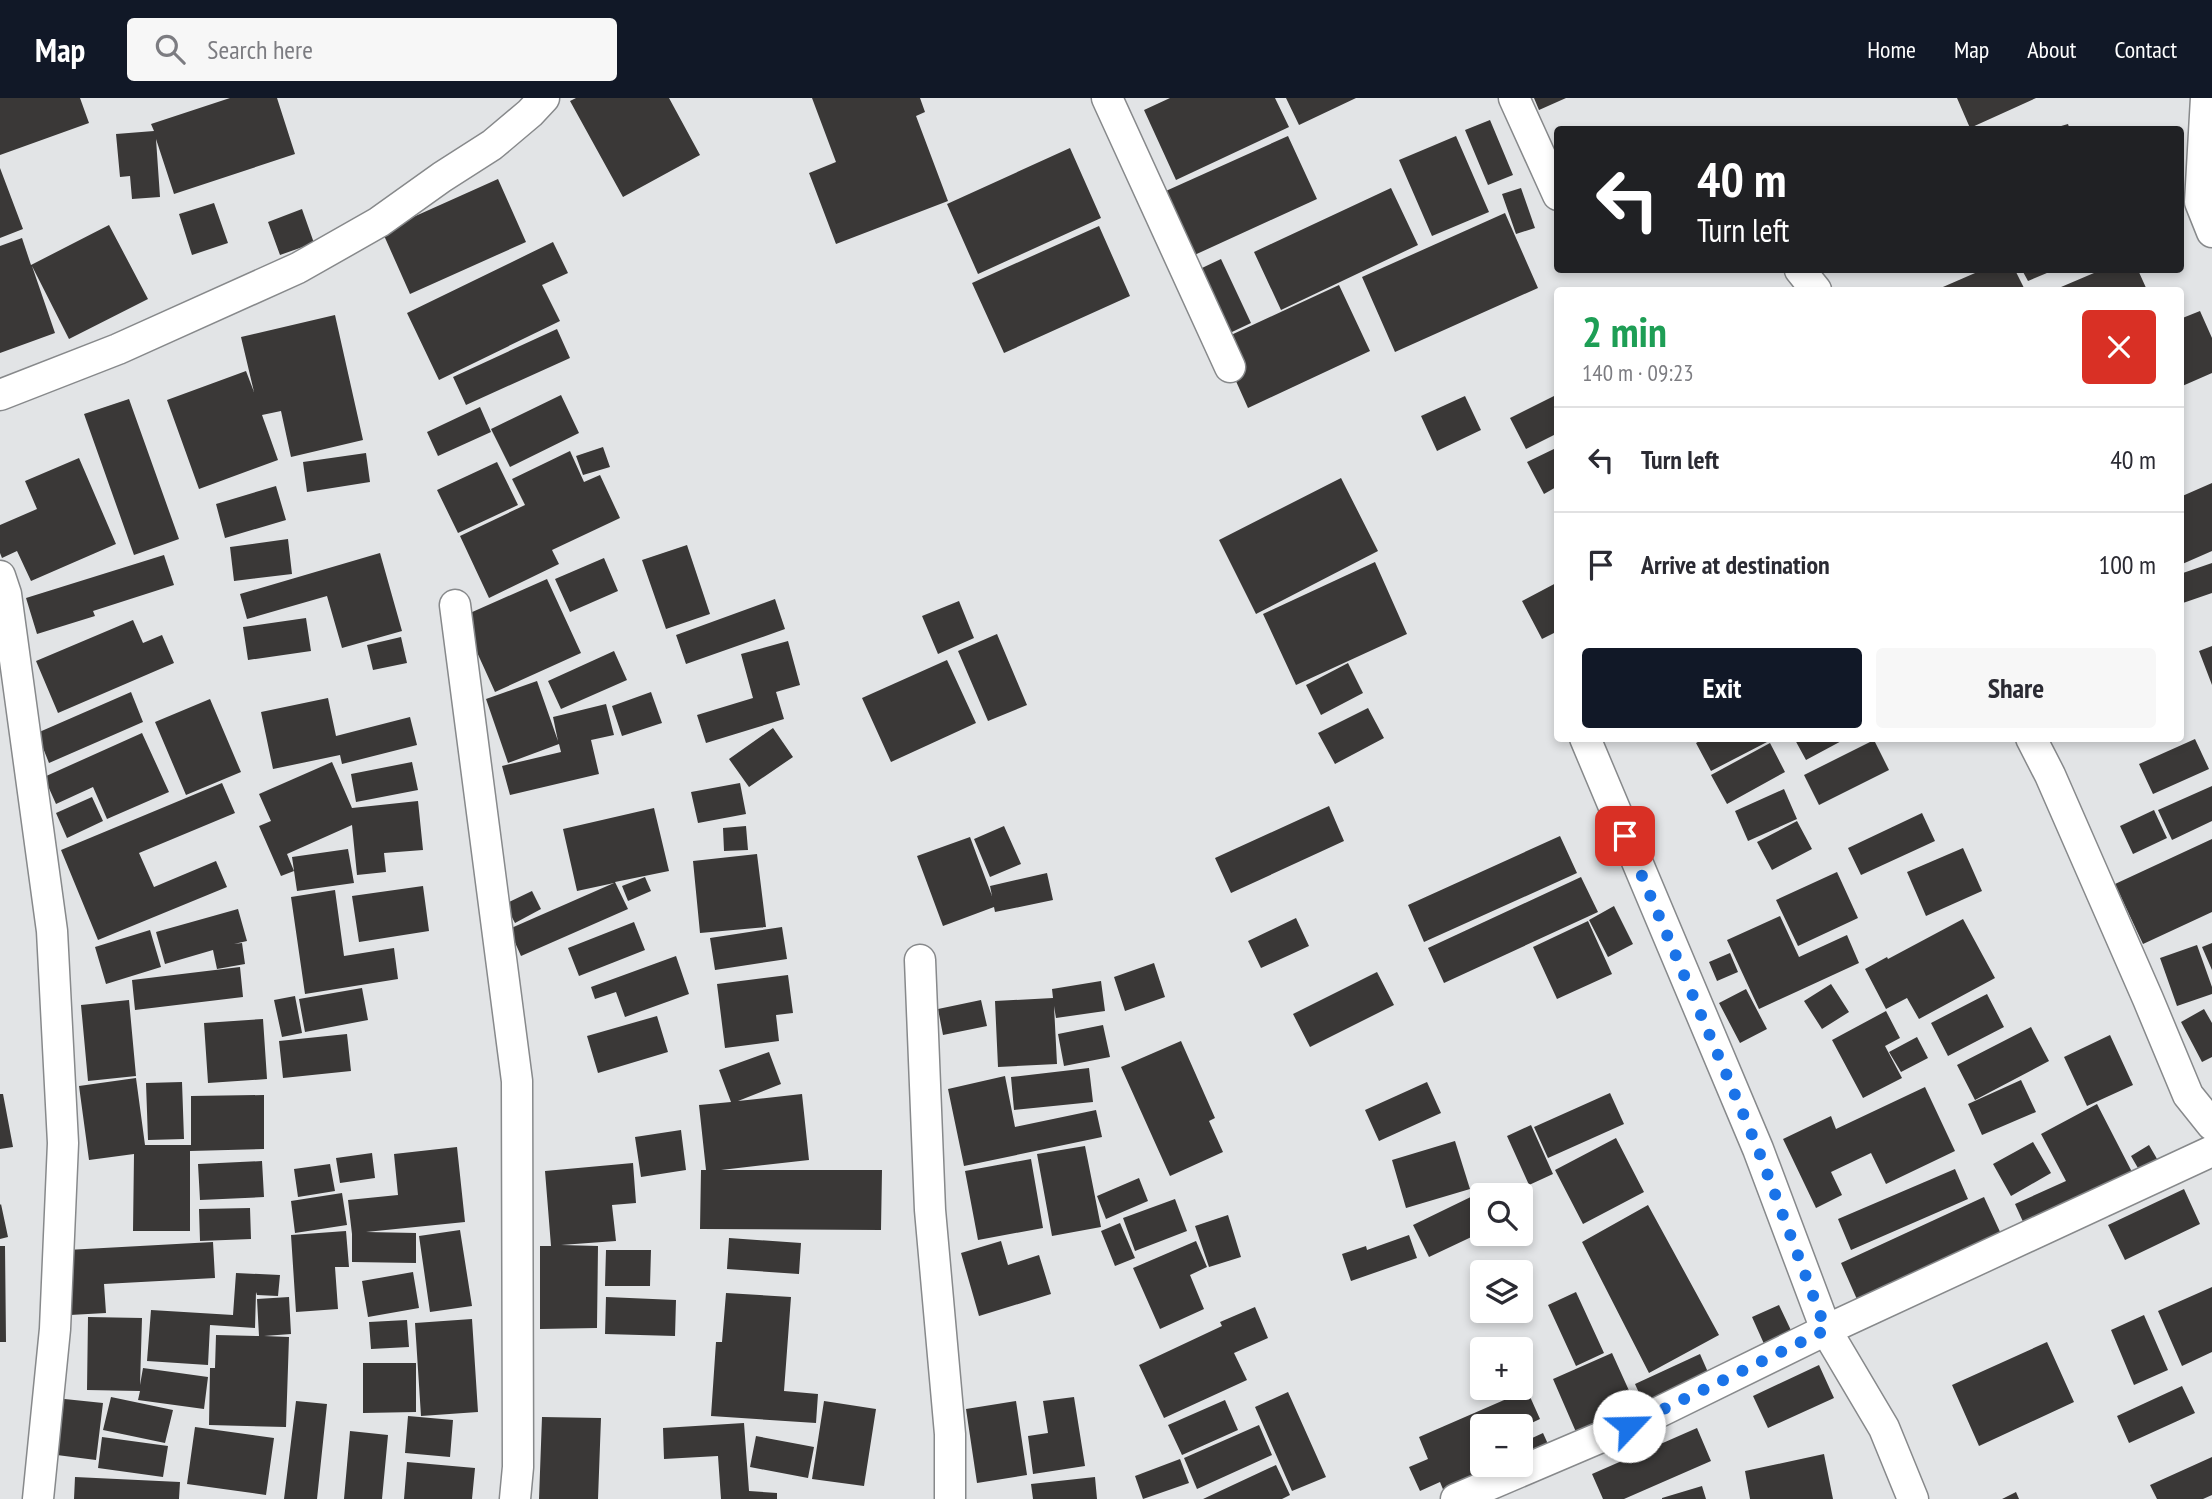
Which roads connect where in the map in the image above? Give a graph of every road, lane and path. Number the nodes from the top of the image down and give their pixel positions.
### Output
1 (544, 98) edge
2 (1107, 98) edge
3 (1514, 98) edge
4 (2206, 98) edge
5 (1554, 186) edge
6 (2212, 232) edge
7 (1802, 273) edge
8 (1814, 287) edge
9 (1230, 367) dead end
10 (0, 395) edge
11 (0, 576) edge
12 (455, 605) dead end
13 (1587, 742) edge
14 (2033, 742) edge
15 (920, 960) dead end
16 (2212, 1125) edge
17 (2212, 1151) edge
18 (1826, 1330) junction
19 (38, 1499) edge
20 (515, 1499) edge
21 (950, 1499) edge
22 (1456, 1499) edge
23 (1913, 1499) edge

1 - 10 street
2 - 9 street
3 - 5 street
4 - 6 street
7 - 8 street
11 - 19 street
12 - 20 street
13 - 18 street
14 - 16 street
15 - 21 street
17 - 18 street
18 - 22 street
18 - 23 street

